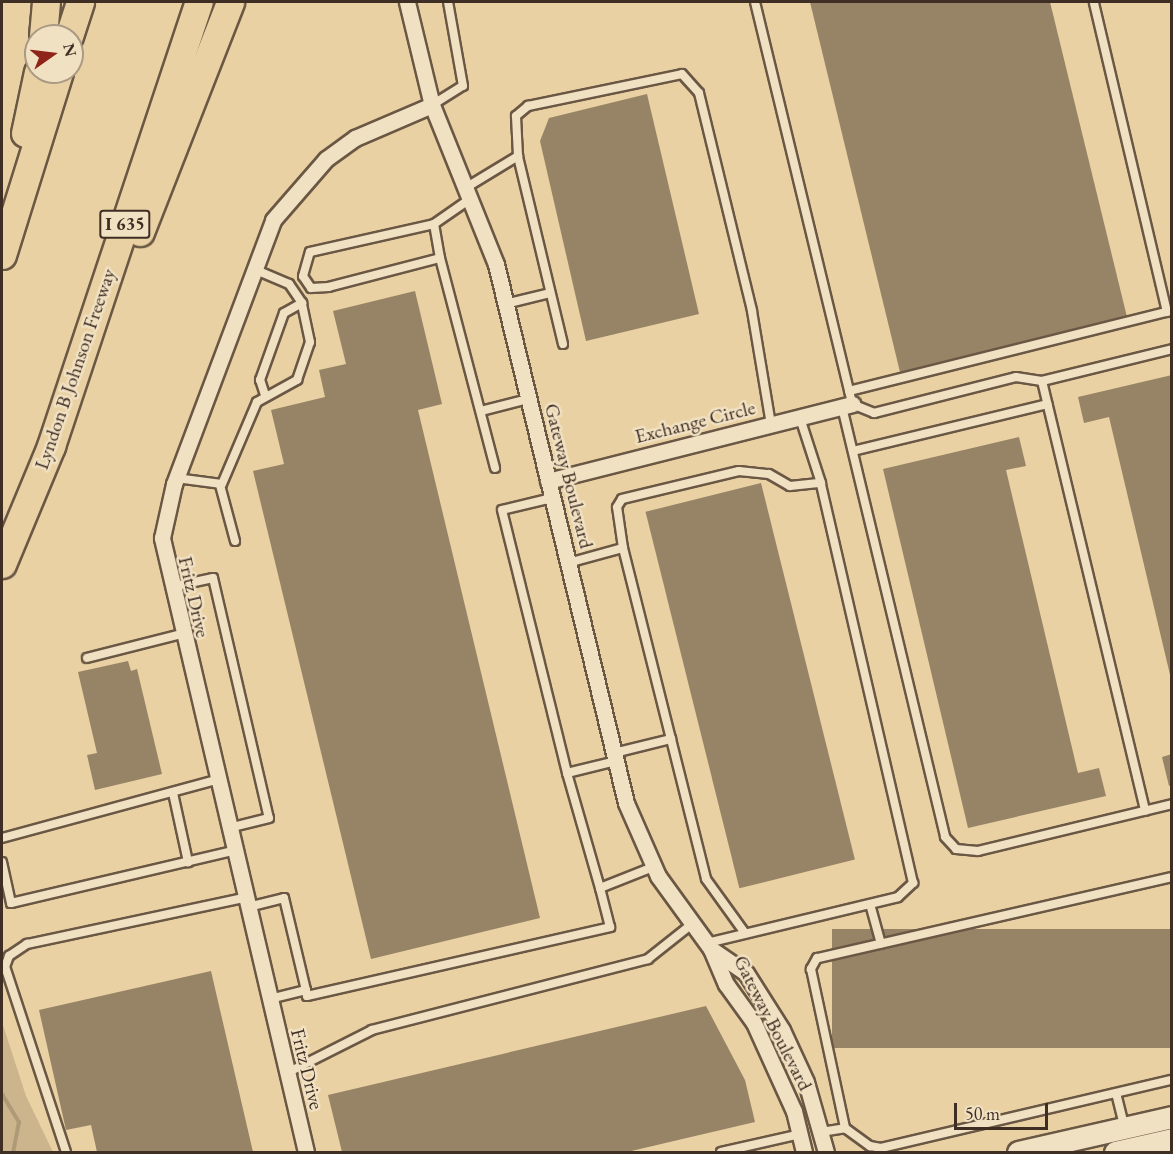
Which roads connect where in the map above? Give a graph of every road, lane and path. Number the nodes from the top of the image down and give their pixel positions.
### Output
1 (46, 2) edge
2 (80, 2) edge
3 (199, 2) edge
4 (230, 2) edge
5 (407, 2) edge
6 (448, 2) edge
7 (755, 2) edge
8 (1094, 2) edge
9 (44, 24) edge
10 (73, 24) edge
11 (35, 84) edge
12 (55, 84) edge
13 (432, 105) junction
14 (518, 156) junction
15 (469, 193) junction
16 (2, 224) edge
17 (434, 224) junction
18 (2, 255) edge
19 (440, 258) junction
20 (253, 269) junction
21 (306, 280) junction
22 (293, 288) junction
23 (550, 293) junction
24 (302, 303) junction
25 (506, 304) junction
26 (563, 344) dead end
27 (1172, 349) edge
28 (1041, 381) junction
29 (265, 395) junction
30 (528, 399) junction
31 (848, 401) junction
32 (1047, 404) junction
33 (481, 411) junction
34 (800, 418) junction
35 (771, 425) junction
36 (51, 446) junction
37 (853, 451) junction
38 (495, 468) dead end
39 (176, 478) junction
40 (548, 481) junction
41 (821, 483) junction
42 (220, 485) junction
43 (552, 498) junction
44 (235, 541) dead end
45 (623, 548) junction
46 (568, 563) junction
47 (2, 564) edge
48 (169, 587) junction
49 (181, 634) junction
50 (87, 658) dead end
51 (671, 739) junction
52 (615, 757) junction
53 (567, 774) junction
54 (216, 780) junction
55 (173, 793) junction
56 (1172, 804) edge
57 (1145, 811) junction
58 (228, 829) junction
59 (2, 838) edge
60 (233, 851) junction
61 (2, 862) edge
62 (188, 862) junction
63 (653, 867) junction
64 (1172, 877) edge
65 (600, 888) junction
66 (246, 902) junction
67 (870, 904) junction
68 (692, 924) junction
69 (745, 933) junction
70 (881, 944) junction
71 (709, 946) junction
72 (306, 990) junction
73 (269, 999) junction
74 (287, 1073) junction
75 (1172, 1080) edge
76 (1116, 1093) junction
77 (1172, 1117) edge
78 (845, 1128) junction
79 (1124, 1128) junction
80 (821, 1132) junction
81 (800, 1134) junction
82 (1172, 1139) edge
83 (739, 1150) edge
84 (66, 1152) edge
85 (306, 1152) edge
86 (721, 1152) edge
87 (804, 1152) edge
88 (826, 1152) edge
89 (1018, 1152) edge
90 (1115, 1152) edge

1 - 9 highway
2 - 10 highway
3 - 36 highway, Lyndon B Johnson Freeway / I 635
4 - 36 highway
5 - 13 street, Gateway Boulevard
6 - 13 lane
7 - 31 lane
8 - 31 lane
11 - 16 highway
12 - 18 highway
13 - 15 street, Gateway Boulevard
13 - 20 street, Fritz Drive
14 - 15 lane
14 - 23 lane
14 - 35 lane
15 - 17 lane
15 - 25 street, Gateway Boulevard
17 - 19 lane
17 - 21 lane
19 - 21 lane
19 - 33 lane
20 - 22 lane
20 - 39 street, Fritz Drive
21 - 22 lane
22 - 24 lane
23 - 25 lane
23 - 26 lane
24 - 29 lane
24 - 29 lane
25 - 30 street, Gateway Boulevard
27 - 28 lane
28 - 31 lane
28 - 32 lane
29 - 42 lane
30 - 33 lane
30 - 40 street, Gateway Boulevard
31 - 34 street, Exchange Circle
31 - 37 lane
32 - 37 lane
32 - 57 lane
33 - 38 lane
34 - 35 street, Exchange Circle
34 - 41 lane
35 - 40 street, Exchange Circle
36 - 47 highway, Lyndon B Johnson Freeway / I 635
37 - 57 lane
39 - 42 lane
39 - 48 street, Fritz Drive
40 - 43 street, Gateway Boulevard
41 - 45 lane
41 - 67 lane
42 - 44 lane
43 - 46 street, Gateway Boulevard
43 - 53 lane
45 - 46 lane
45 - 51 lane
46 - 52 street, Gateway Boulevard
48 - 49 street, Fritz Drive
48 - 58 lane
49 - 50 lane
49 - 54 street, Fritz Drive
51 - 52 lane
51 - 69 lane
52 - 53 lane
52 - 63 street, Gateway Boulevard
53 - 65 lane
54 - 55 lane
54 - 58 street, Fritz Drive
55 - 59 lane
55 - 62 lane
56 - 57 lane
58 - 60 street, Fritz Drive
60 - 62 lane
60 - 66 street, Fritz Drive
61 - 62 lane
63 - 65 lane
63 - 68 street, Gateway Boulevard
64 - 70 lane
65 - 72 lane
66 - 72 lane
66 - 73 street, Fritz Drive
66 - 84 lane
67 - 69 lane
67 - 70 lane
68 - 71 street, Gateway Boulevard
68 - 74 lane
69 - 71 lane
70 - 78 lane
71 - 80 street, Gateway Boulevard
71 - 81 street, Gateway Boulevard
72 - 73 lane
73 - 74 street, Fritz Drive
74 - 85 street, Fritz Drive
75 - 76 lane
76 - 78 lane
76 - 79 lane
77 - 79 main road
78 - 80 lane
79 - 89 main road
80 - 88 street, Gateway Boulevard
81 - 83 lane
81 - 87 street, Gateway Boulevard
82 - 90 main road
83 - 86 lane

